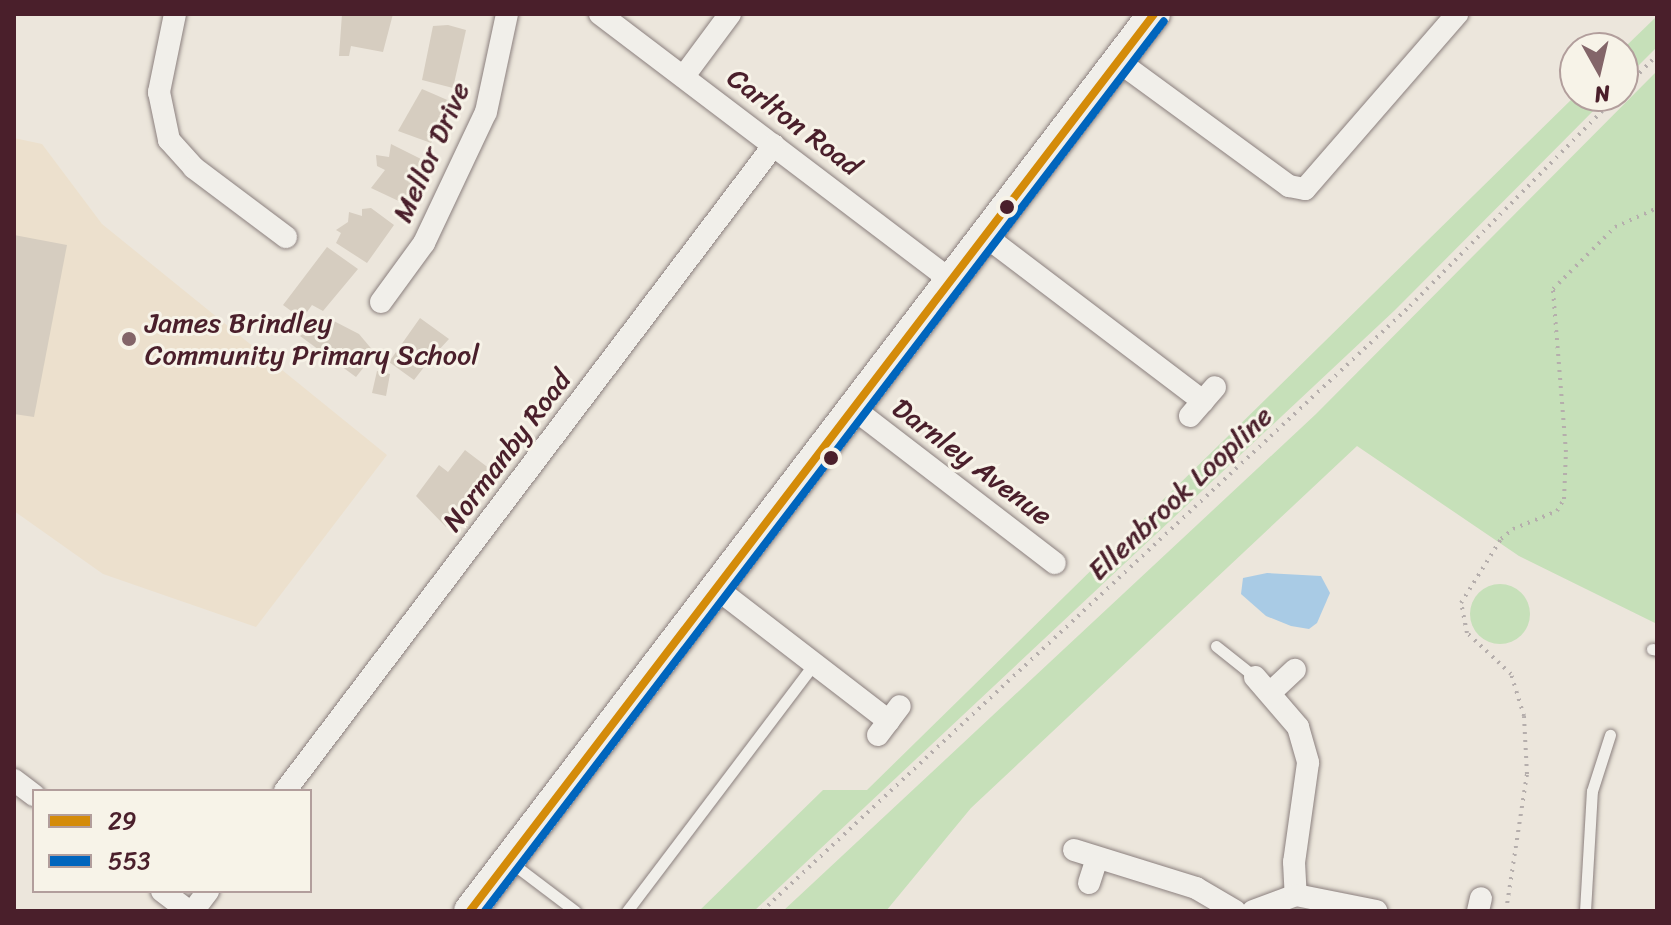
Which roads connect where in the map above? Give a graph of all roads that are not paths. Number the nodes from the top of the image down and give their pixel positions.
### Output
1 (175, 14) edge
2 (507, 14) edge
3 (600, 14) edge
4 (730, 14) edge
5 (1154, 14) edge
6 (1457, 14) edge
7 (1118, 61) junction
8 (684, 76) junction
9 (774, 145) junction
10 (984, 235) junction
11 (286, 237) dead end
12 (950, 280) junction
13 (381, 302) dead end
14 (1203, 401) dead end
15 (854, 409) junction
16 (1055, 563) dead end
17 (716, 588) junction
18 (1216, 646) dead end
19 (814, 664) junction
20 (1295, 670) dead end
21 (1262, 685) junction
22 (889, 721) dead end
23 (1610, 735) dead end
24 (14, 780) edge
25 (287, 789) edge
26 (32, 794) edge
27 (1074, 850) dead end
28 (1097, 858) junction
29 (509, 861) junction
30 (1089, 883) dead end
31 (165, 893) edge
32 (206, 893) edge
33 (1296, 895) junction
34 (191, 911) edge
35 (470, 911) edge
36 (575, 911) edge
37 (627, 911) edge
38 (1235, 911) edge
39 (1253, 911) edge
40 (1376, 911) edge
41 (1585, 911) edge

1 - 11 street
2 - 13 street, Mellor Drive
3 - 8 street, Carlton Road
4 - 8 street
5 - 7 main road
6 - 7 street
7 - 10 main road
8 - 9 street, Carlton Road
9 - 12 street, Carlton Road
9 - 25 street, Normanby Road
10 - 12 main road
10 - 14 street
12 - 15 main road
15 - 16 street, Darnley Avenue
15 - 17 main road
17 - 19 street
17 - 29 main road
18 - 21 lane
19 - 22 street
19 - 37 lane
20 - 21 street
21 - 33 street
23 - 41 lane
24 - 26 street
27 - 28 street
28 - 30 street
28 - 38 street
29 - 35 main road
29 - 36 lane
31 - 34 street
32 - 34 street
33 - 39 street
33 - 40 street

